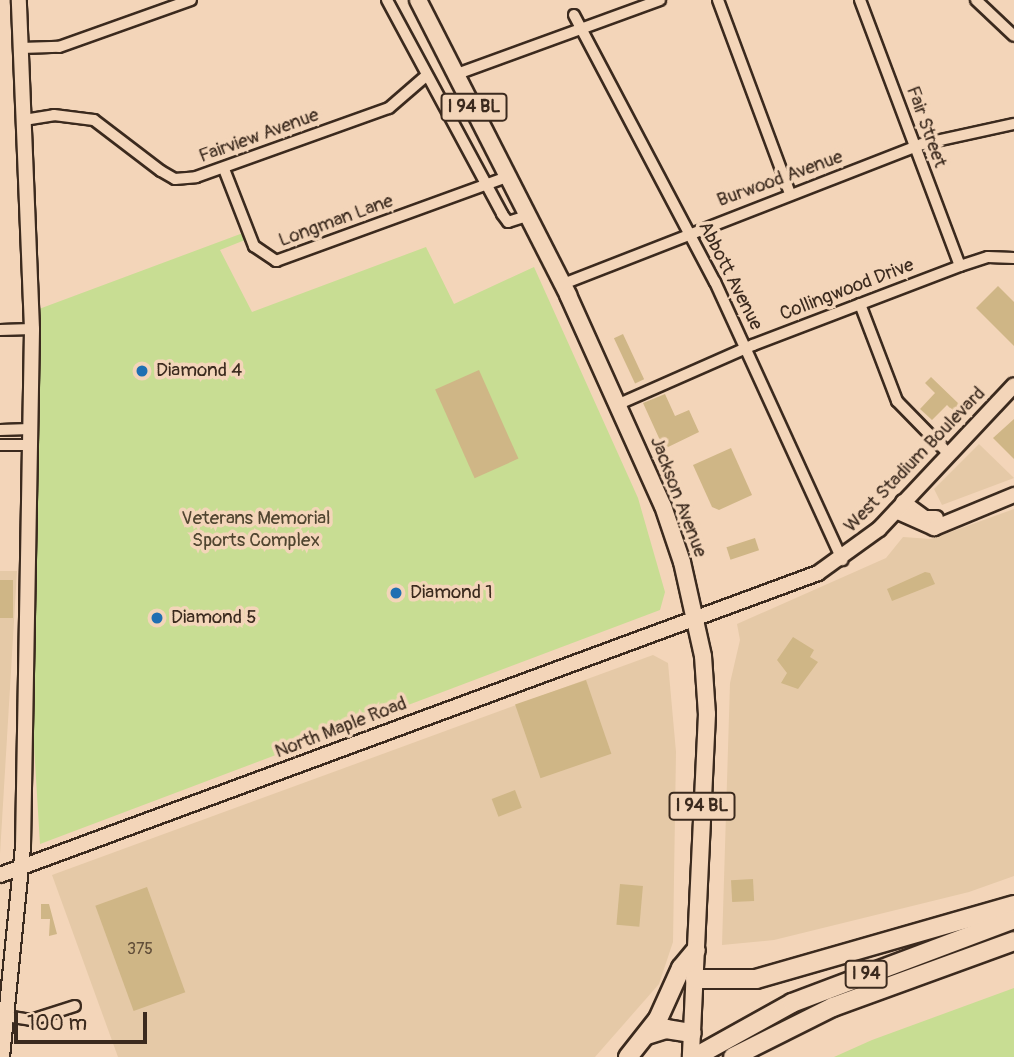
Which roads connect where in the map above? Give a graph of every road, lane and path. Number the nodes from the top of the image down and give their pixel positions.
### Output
1 (19, 0) edge
2 (191, 0) edge
3 (387, 0) edge
4 (418, 0) edge
5 (660, 0) edge
6 (718, 0) edge
7 (860, 0) edge
8 (976, 0) edge
9 (574, 15) dead end
10 (579, 28) junction
11 (1014, 36) edge
12 (20, 48) junction
13 (457, 74) junction
14 (426, 76) junction
15 (24, 120) junction
16 (1014, 124) edge
17 (914, 147) junction
18 (224, 169) junction
19 (510, 175) junction
20 (486, 185) junction
21 (790, 194) junction
22 (530, 215) junction
23 (688, 231) junction
24 (1014, 258) edge
25 (960, 266) junction
26 (563, 284) junction
27 (860, 304) junction
28 (32, 329) junction
29 (0, 330) edge
30 (746, 348) junction
31 (1014, 386) edge
32 (619, 404) junction
33 (0, 429) edge
34 (30, 429) junction
35 (0, 445) edge
36 (29, 445) junction
37 (948, 453) junction
38 (1014, 495) edge
39 (899, 506) junction
40 (842, 560) junction
41 (696, 618) junction
42 (21, 867) junction
43 (0, 875) edge
44 (1014, 905) edge
45 (1014, 919) edge
46 (1014, 940) edge
47 (696, 950) junction
48 (695, 979) junction
49 (75, 1006) dead end
50 (6, 1016) junction
51 (692, 1034) junction
52 (647, 1035) junction
53 (2, 1057) edge
54 (628, 1057) edge
55 (693, 1057) edge
56 (733, 1057) edge

1 - 12 main road
2 - 12 street
3 - 14 street
4 - 13 main road, Jackson Avenue / I 94 BL
5 - 10 street
6 - 21 street
7 - 17 street, Fair Street
8 - 11 street
9 - 10 street, Abbott Avenue
10 - 13 street
10 - 23 street, Abbott Avenue
12 - 15 main road
13 - 19 main road, Jackson Avenue / I 94 BL
14 - 18 street, Fairview Avenue
14 - 20 street
15 - 18 street, Fairview Avenue
15 - 28 main road
16 - 17 street, Burwood Avenue
17 - 21 street, Burwood Avenue
17 - 25 street, Fair Street
18 - 20 street, Longman Lane
19 - 20 street, Longman Lane
19 - 22 main road, Jackson Avenue / I 94 BL
20 - 22 street
21 - 23 street, Burwood Avenue
22 - 26 main road, Jackson Avenue / I 94 BL
23 - 26 street, Burwood Avenue
23 - 30 street, Abbott Avenue
24 - 25 street, Collingwood Drive
25 - 27 street, Collingwood Drive
26 - 32 main road, Jackson Avenue / I 94 BL
27 - 30 street, Collingwood Drive
27 - 37 street
28 - 29 street
28 - 34 main road
30 - 32 street, Collingwood Drive
30 - 40 street, Abbott Avenue
31 - 37 main road, West Stadium Boulevard
32 - 41 main road, Jackson Avenue / I 94 BL
33 - 34 street
34 - 36 main road
35 - 36 street
36 - 42 main road
37 - 39 main road, West Stadium Boulevard
38 - 39 main road
39 - 40 main road, West Stadium Boulevard
40 - 41 main road, North Maple Road
41 - 42 main road, North Maple Road
41 - 47 main road, Jackson Avenue / I 94 BL
42 - 43 main road, North Maple Road
42 - 50 main road
44 - 48 highway
45 - 55 highway, I 94
46 - 56 highway, I 94
47 - 48 main road, Jackson Avenue / I 94 BL
47 - 52 highway
48 - 51 main road, Jackson Avenue / I 94 BL
49 - 50 street
50 - 53 main road
51 - 52 highway
51 - 55 main road, Jackson Avenue / I 94 BL
52 - 54 highway

